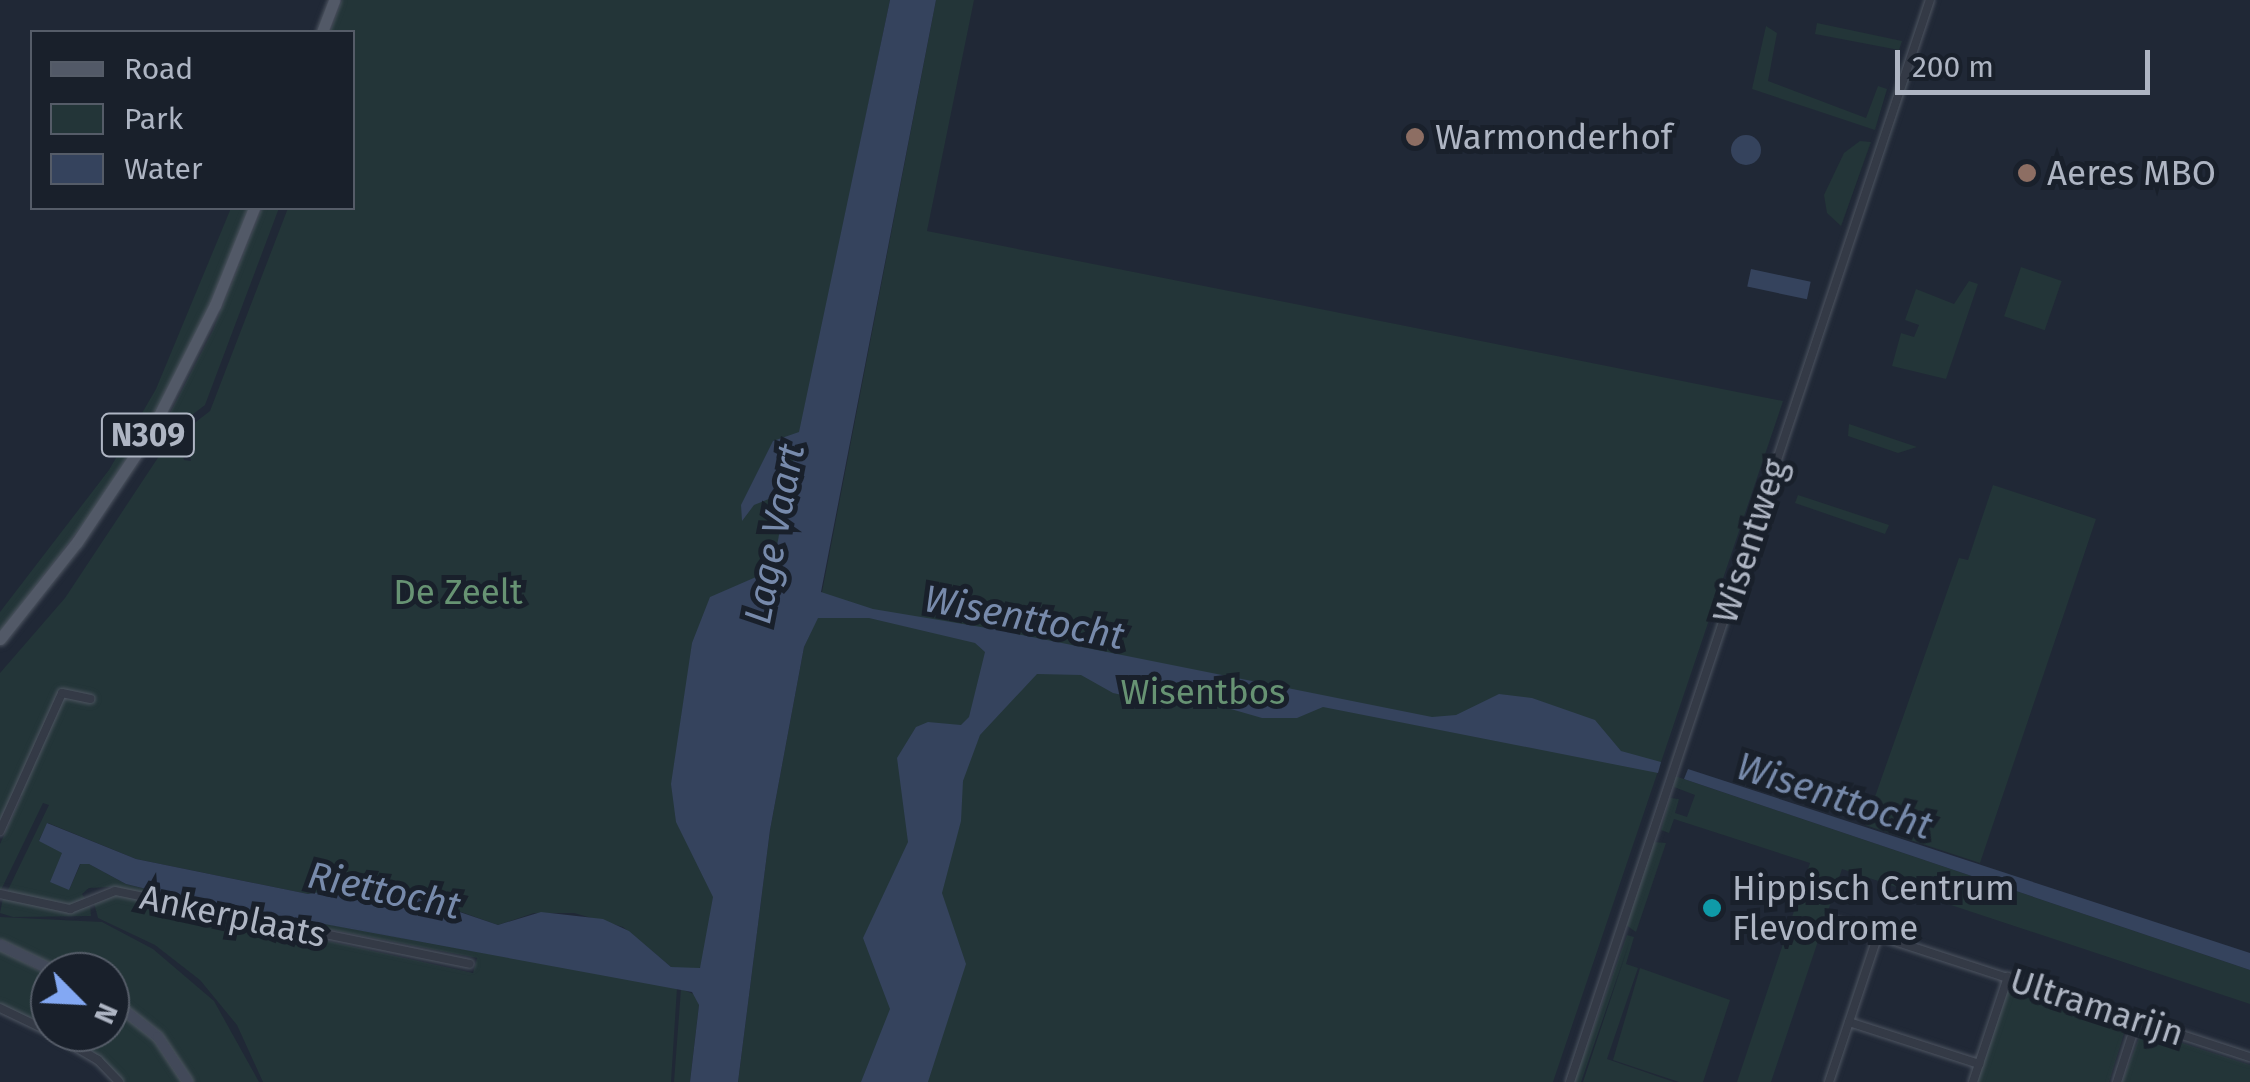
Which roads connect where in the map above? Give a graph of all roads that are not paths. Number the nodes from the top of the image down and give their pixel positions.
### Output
1 (334, 0) edge
2 (1930, 0) edge
3 (323, 30) edge
4 (253, 210) edge
5 (0, 639) edge
6 (90, 699) dead end
7 (0, 831) edge
8 (0, 894) edge
9 (1830, 920) dead end
10 (1878, 936) junction
11 (0, 945) edge
12 (30, 959) edge
13 (470, 964) dead end
14 (2008, 977) junction
15 (0, 1008) edge
16 (130, 1015) edge
17 (2137, 1020) junction
18 (30, 1022) edge
19 (1849, 1022) junction
20 (84, 1052) edge
21 (2250, 1057) edge
22 (1978, 1064) junction
23 (119, 1082) edge
24 (188, 1082) edge
25 (1570, 1082) edge
26 (1830, 1082) edge
27 (1972, 1082) edge
28 (2117, 1082) edge

1 - 3 main road
2 - 25 street, Wisentweg
4 - 5 main road, N309
6 - 7 street
8 - 13 street, Ankerplaats
9 - 10 street, Ultramarijn
10 - 14 street, Ultramarijn
10 - 19 street
11 - 12 main road
14 - 17 street, Ultramarijn
14 - 22 street
15 - 18 street
16 - 24 main road
17 - 21 street, Ultramarijn
17 - 28 street
19 - 22 street
19 - 26 street
20 - 23 street
22 - 27 street

